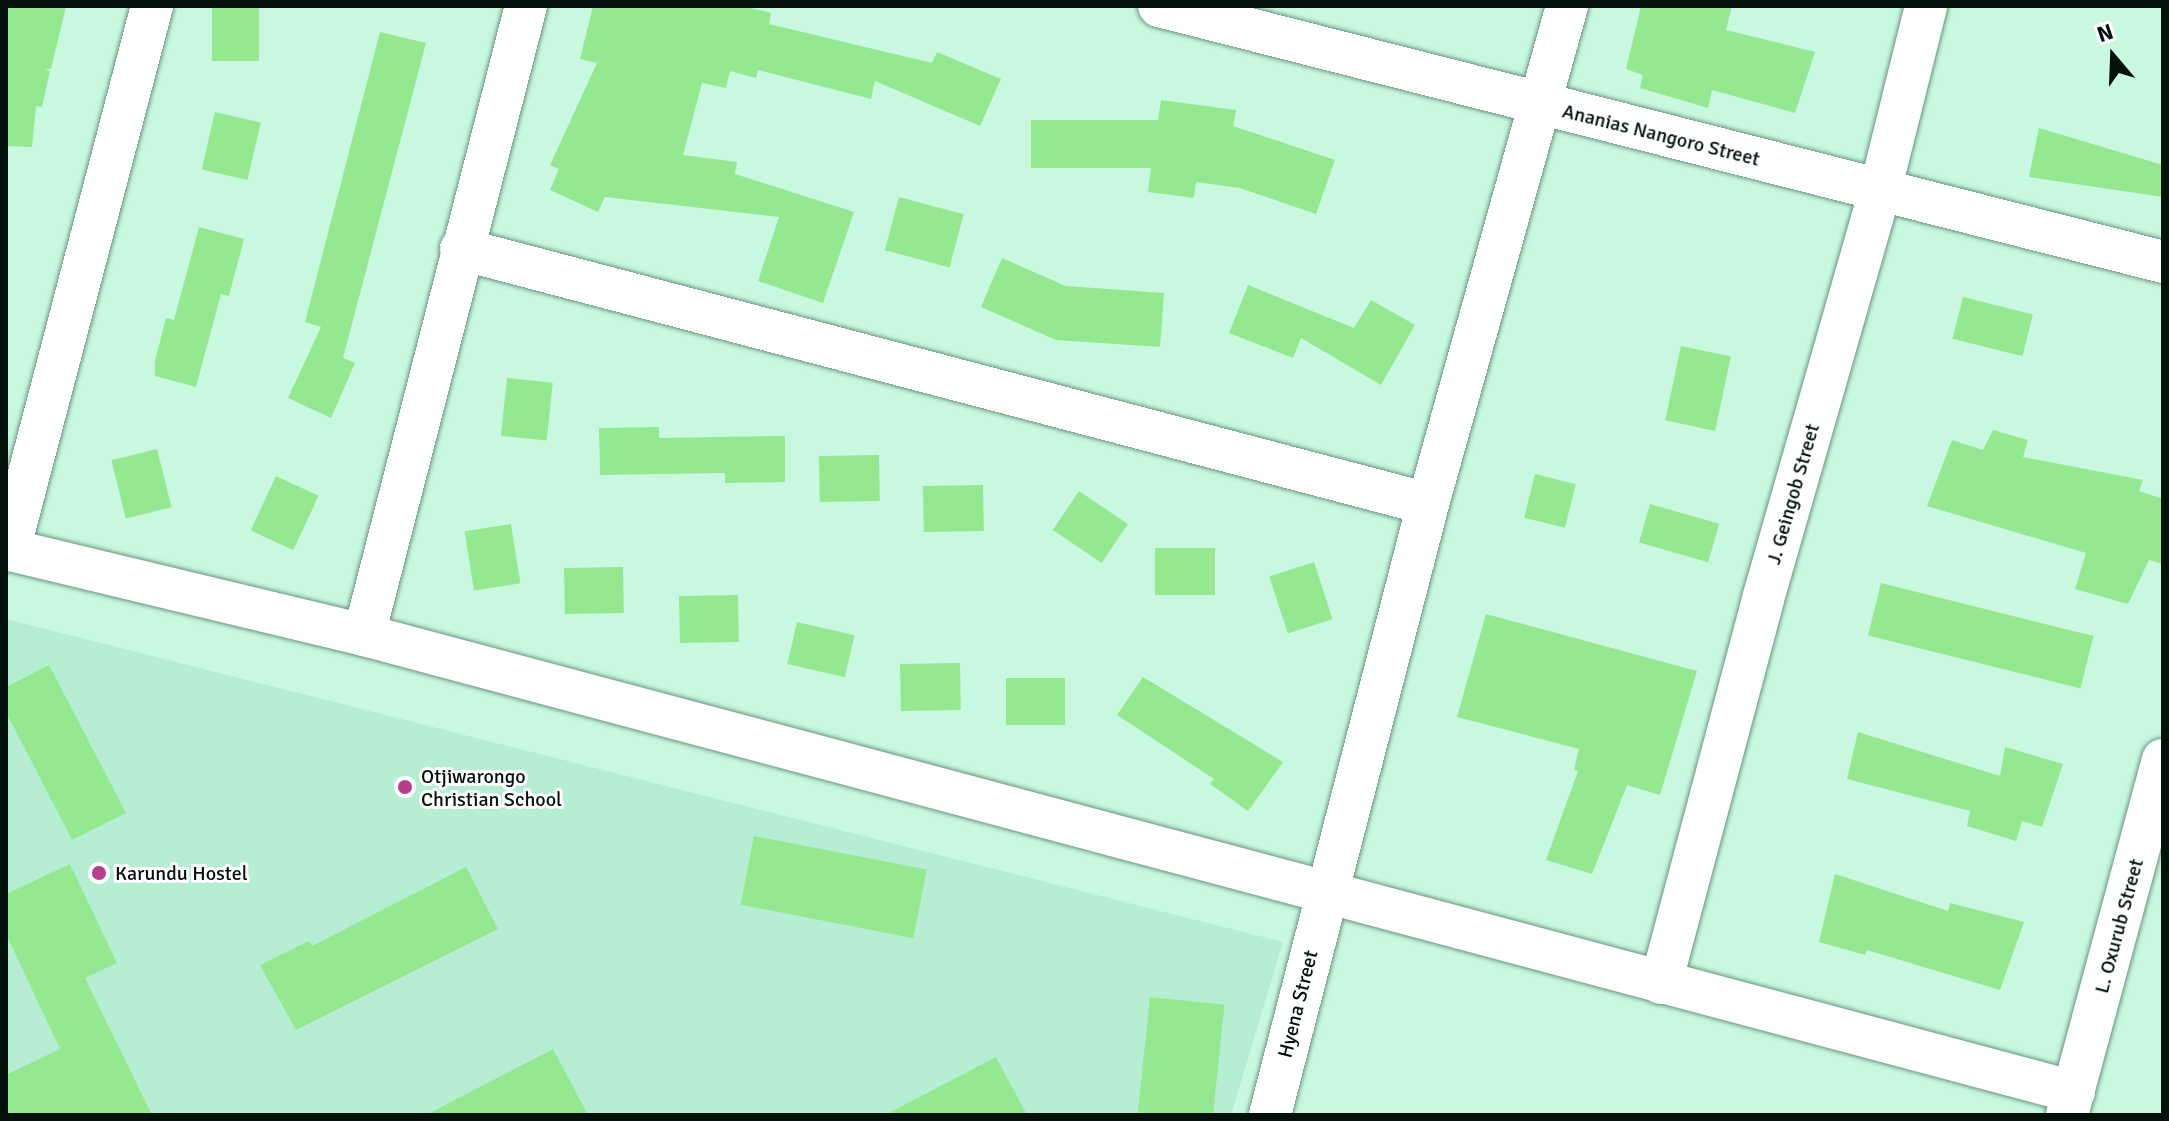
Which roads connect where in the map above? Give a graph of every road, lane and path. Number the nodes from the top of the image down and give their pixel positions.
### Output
1 (152, 6) edge
2 (526, 6) edge
3 (1159, 6) edge
4 (1567, 6) edge
5 (1926, 6) edge
6 (1542, 105) junction
7 (1880, 191) junction
8 (461, 249) junction
9 (2163, 262) edge
10 (1428, 504) junction
11 (8, 549) edge
12 (364, 635) junction
13 (2163, 760) edge
14 (1325, 892) junction
15 (1661, 983) junction
16 (2071, 1104) edge
17 (1270, 1115) edge

1 - 11 street
2 - 8 street
3 - 6 street, Ananias Nangoro Street
4 - 6 street, Hyena Street
5 - 7 street, J. Geingob Street
6 - 7 street, Ananias Nangoro Street
6 - 10 street, Hyena Street
7 - 9 street, Ananias Nangoro Street
7 - 15 street, J. Geingob Street
8 - 10 street
8 - 12 street
10 - 14 street, Hyena Street
11 - 12 street
12 - 14 street
13 - 16 street, L. Oxurub Street
14 - 15 street
14 - 17 street, Hyena Street
15 - 16 street

